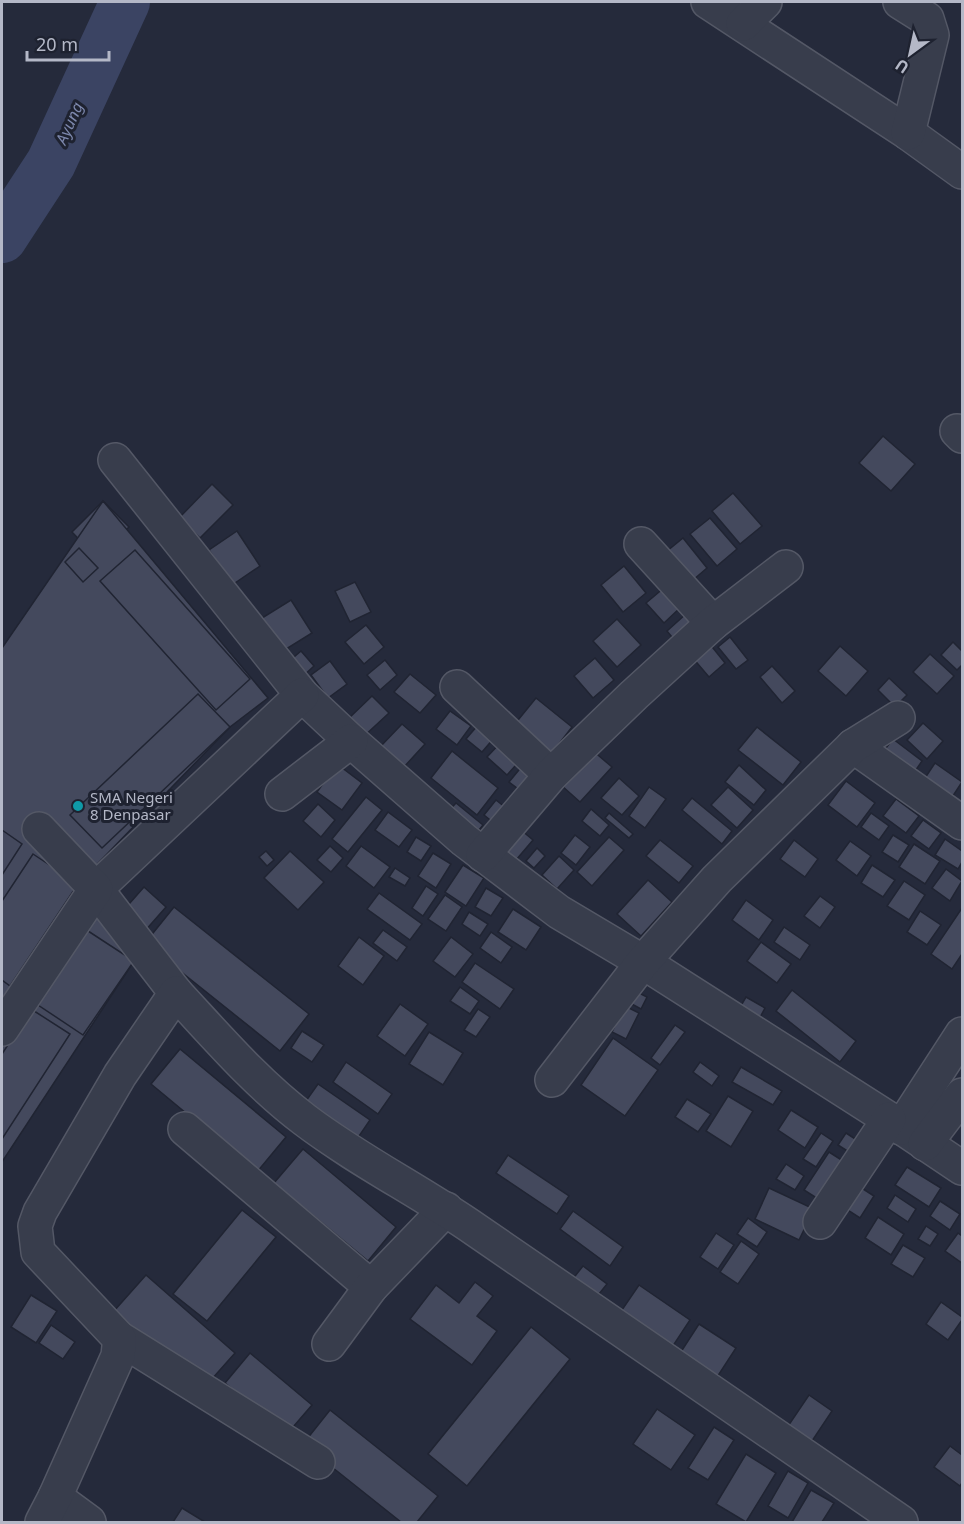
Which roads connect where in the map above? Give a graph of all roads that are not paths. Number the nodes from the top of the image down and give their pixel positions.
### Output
1 (708, 2) edge
2 (765, 2) edge
3 (900, 2) edge
4 (743, 24) junction
5 (908, 133) junction
6 (963, 172) edge
7 (115, 460) dead end
8 (641, 544) dead end
9 (786, 567) dead end
10 (713, 623) junction
11 (457, 687) dead end
12 (302, 695) junction
13 (898, 718) dead end
14 (351, 741) junction
15 (853, 746) junction
16 (551, 774) junction
17 (282, 794) dead end
18 (963, 823) edge
19 (39, 829) dead end
20 (483, 855) junction
21 (96, 889) junction
22 (643, 962) junction
23 (176, 993) junction
24 (2, 1029) edge
25 (963, 1034) edge
26 (552, 1080) dead end
27 (963, 1095) edge
28 (186, 1129) dead end
29 (905, 1130) junction
30 (963, 1168) edge
31 (446, 1209) junction
32 (820, 1222) dead end
33 (371, 1287) junction
34 (119, 1338) junction
35 (329, 1344) dead end
36 (318, 1462) dead end
37 (48, 1510) edge
38 (89, 1522) edge
39 (901, 1522) edge

1 - 4 street
2 - 4 street
3 - 5 street
4 - 5 street
5 - 6 street
7 - 12 street
8 - 10 street
9 - 10 street
10 - 16 street
11 - 16 street
12 - 14 street
12 - 21 street
13 - 15 street
14 - 17 street
14 - 20 street
15 - 18 street
15 - 22 street
16 - 20 street
19 - 21 street
20 - 22 street
21 - 23 street
21 - 24 street
22 - 26 street
22 - 29 street
23 - 31 street
23 - 34 street
25 - 29 street
27 - 29 street
28 - 33 street
29 - 30 street
29 - 32 street
31 - 33 street
31 - 39 street
33 - 35 street
34 - 36 street
34 - 37 street
37 - 38 street

